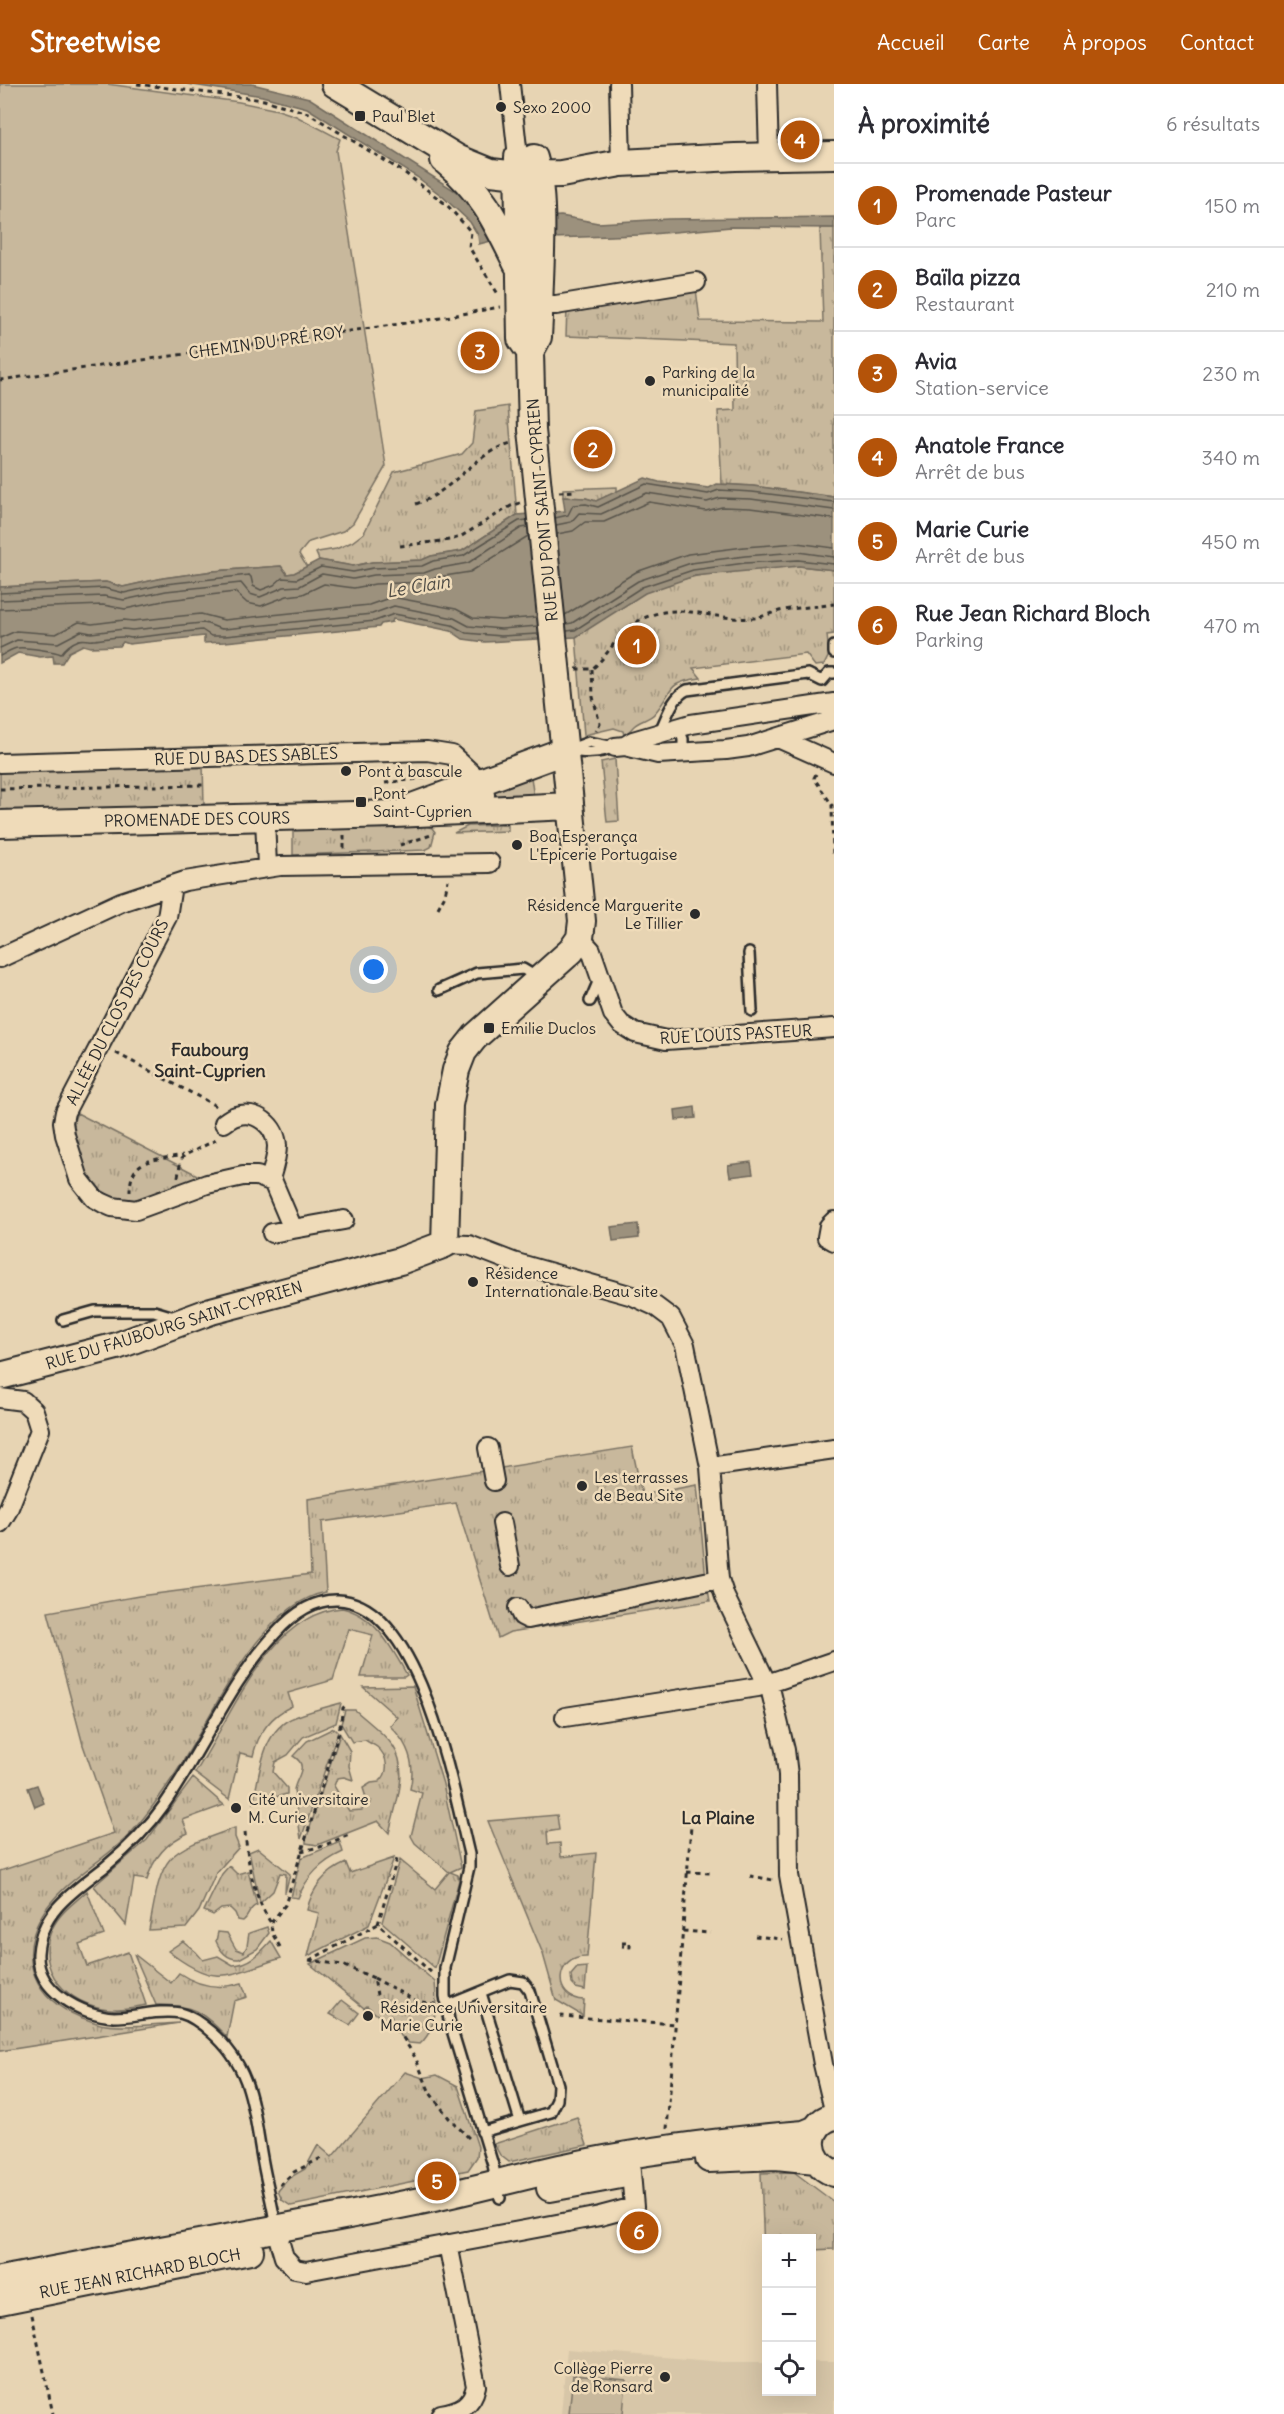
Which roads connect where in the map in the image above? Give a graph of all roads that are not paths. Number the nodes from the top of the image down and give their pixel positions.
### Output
1 (334, 84) edge
2 (510, 84) edge
3 (619, 84) edge
4 (767, 84) edge
5 (393, 118) junction
6 (834, 155) edge
7 (769, 157) junction
8 (621, 163) junction
9 (527, 166) junction
10 (530, 272) junction
11 (696, 282) dead end
12 (524, 305) junction
13 (834, 646) edge
14 (834, 653) edge
15 (834, 672) edge
16 (822, 681) junction
17 (829, 704) edge
18 (834, 720) edge
19 (669, 729) junction
20 (778, 738) junction
21 (620, 747) junction
22 (564, 751) junction
23 (683, 752) junction
24 (0, 763) edge
25 (834, 763) edge
26 (481, 782) junction
27 (570, 806) junction
28 (478, 810) junction
29 (395, 814) junction
30 (265, 817) junction
31 (0, 824) edge
32 (490, 862) dead end
33 (267, 867) junction
34 (172, 885) junction
35 (580, 938) junction
36 (749, 953) dead end
37 (0, 958) edge
38 (600, 978) junction
39 (540, 979) junction
40 (439, 990) dead end
41 (590, 1001) dead end
42 (752, 1011) dead end
43 (834, 1028) edge
44 (224, 1123) road end
45 (270, 1179) junction
46 (344, 1220) dead end
47 (834, 1221) edge
48 (293, 1229) junction
49 (272, 1233) dead end
50 (834, 1241) edge
51 (445, 1244) junction
52 (63, 1320) dead end
53 (185, 1320) junction
54 (1, 1381) edge
55 (488, 1448) dead end
56 (834, 1449) edge
57 (710, 1467) junction
58 (494, 1481) dead end
59 (0, 1523) edge
60 (502, 1523) dead end
61 (510, 1566) dead end
62 (719, 1579) junction
63 (518, 1608) dead end
64 (834, 1661) edge
65 (767, 1684) junction
66 (565, 1717) dead end
67 (481, 1992) junction
68 (446, 2006) junction
69 (834, 2110) edge
70 (520, 2121) junction
71 (825, 2122) edge
72 (482, 2132) junction
73 (630, 2164) junction
74 (825, 2167) edge
75 (499, 2191) junction
76 (278, 2238) junction
77 (448, 2244) junction
78 (0, 2280) edge
79 (0, 2301) edge
80 (441, 2414) edge

1 - 5 street
2 - 9 street
3 - 8 street
4 - 7 street
5 - 9 street
5 - 10 street
6 - 7 street
7 - 8 street
8 - 9 street
9 - 10 street
10 - 12 street, RUE DU PONT SAINT-CYPRIEN
11 - 12 street
12 - 22 street, RUE DU PONT SAINT-CYPRIEN
13 - 14 lane
15 - 16 lane
16 - 17 lane
16 - 19 lane
17 - 19 street
18 - 20 street
19 - 21 street
19 - 23 lane
20 - 23 street
20 - 25 street
21 - 22 lane
21 - 22 lane
21 - 23 street
22 - 26 street, PROMENADE DES COURS
22 - 27 street
24 - 26 street, RUE DU BAS DES SABLES
26 - 28 street
26 - 29 street, PROMENADE DES COURS
27 - 28 street, PROMENADE DES COURS
27 - 35 street
28 - 29 street, PROMENADE DES COURS
29 - 30 street, PROMENADE DES COURS
30 - 31 street, PROMENADE DES COURS
30 - 33 street
32 - 33 street
33 - 34 street
34 - 37 street
34 - 45 street, ALLÉE DU CLOS DES COURS
35 - 38 street, RUE LOUIS PASTEUR
35 - 39 street
36 - 42 lane
38 - 41 lane
38 - 43 street, RUE LOUIS PASTEUR
39 - 40 lane
39 - 51 street
44 - 45 street
45 - 48 street
46 - 48 street
47 - 50 street
48 - 49 street
51 - 53 street, RUE DU FAUBOURG SAINT-CYPRIEN
51 - 57 street
52 - 53 lane
53 - 54 street, RUE DU FAUBOURG SAINT-CYPRIEN
54 - 59 street
55 - 58 street
56 - 57 street
57 - 62 street
60 - 61 street
62 - 63 street
62 - 65 street
64 - 65 street
65 - 66 street
65 - 69 street
67 - 68 lane
67 - 70 lane
67 - 70 lane
68 - 72 lane
68 - 76 lane
70 - 72 lane
71 - 73 street, RUE JEAN RICHARD BLOCH
71 - 74 street
72 - 75 lane
73 - 74 street, RUE JEAN RICHARD BLOCH
73 - 75 street, RUE JEAN RICHARD BLOCH
73 - 77 street
75 - 76 street, RUE JEAN RICHARD BLOCH
76 - 77 street
76 - 78 street, RUE JEAN RICHARD BLOCH
76 - 79 street, RUE JEAN RICHARD BLOCH
77 - 80 street

